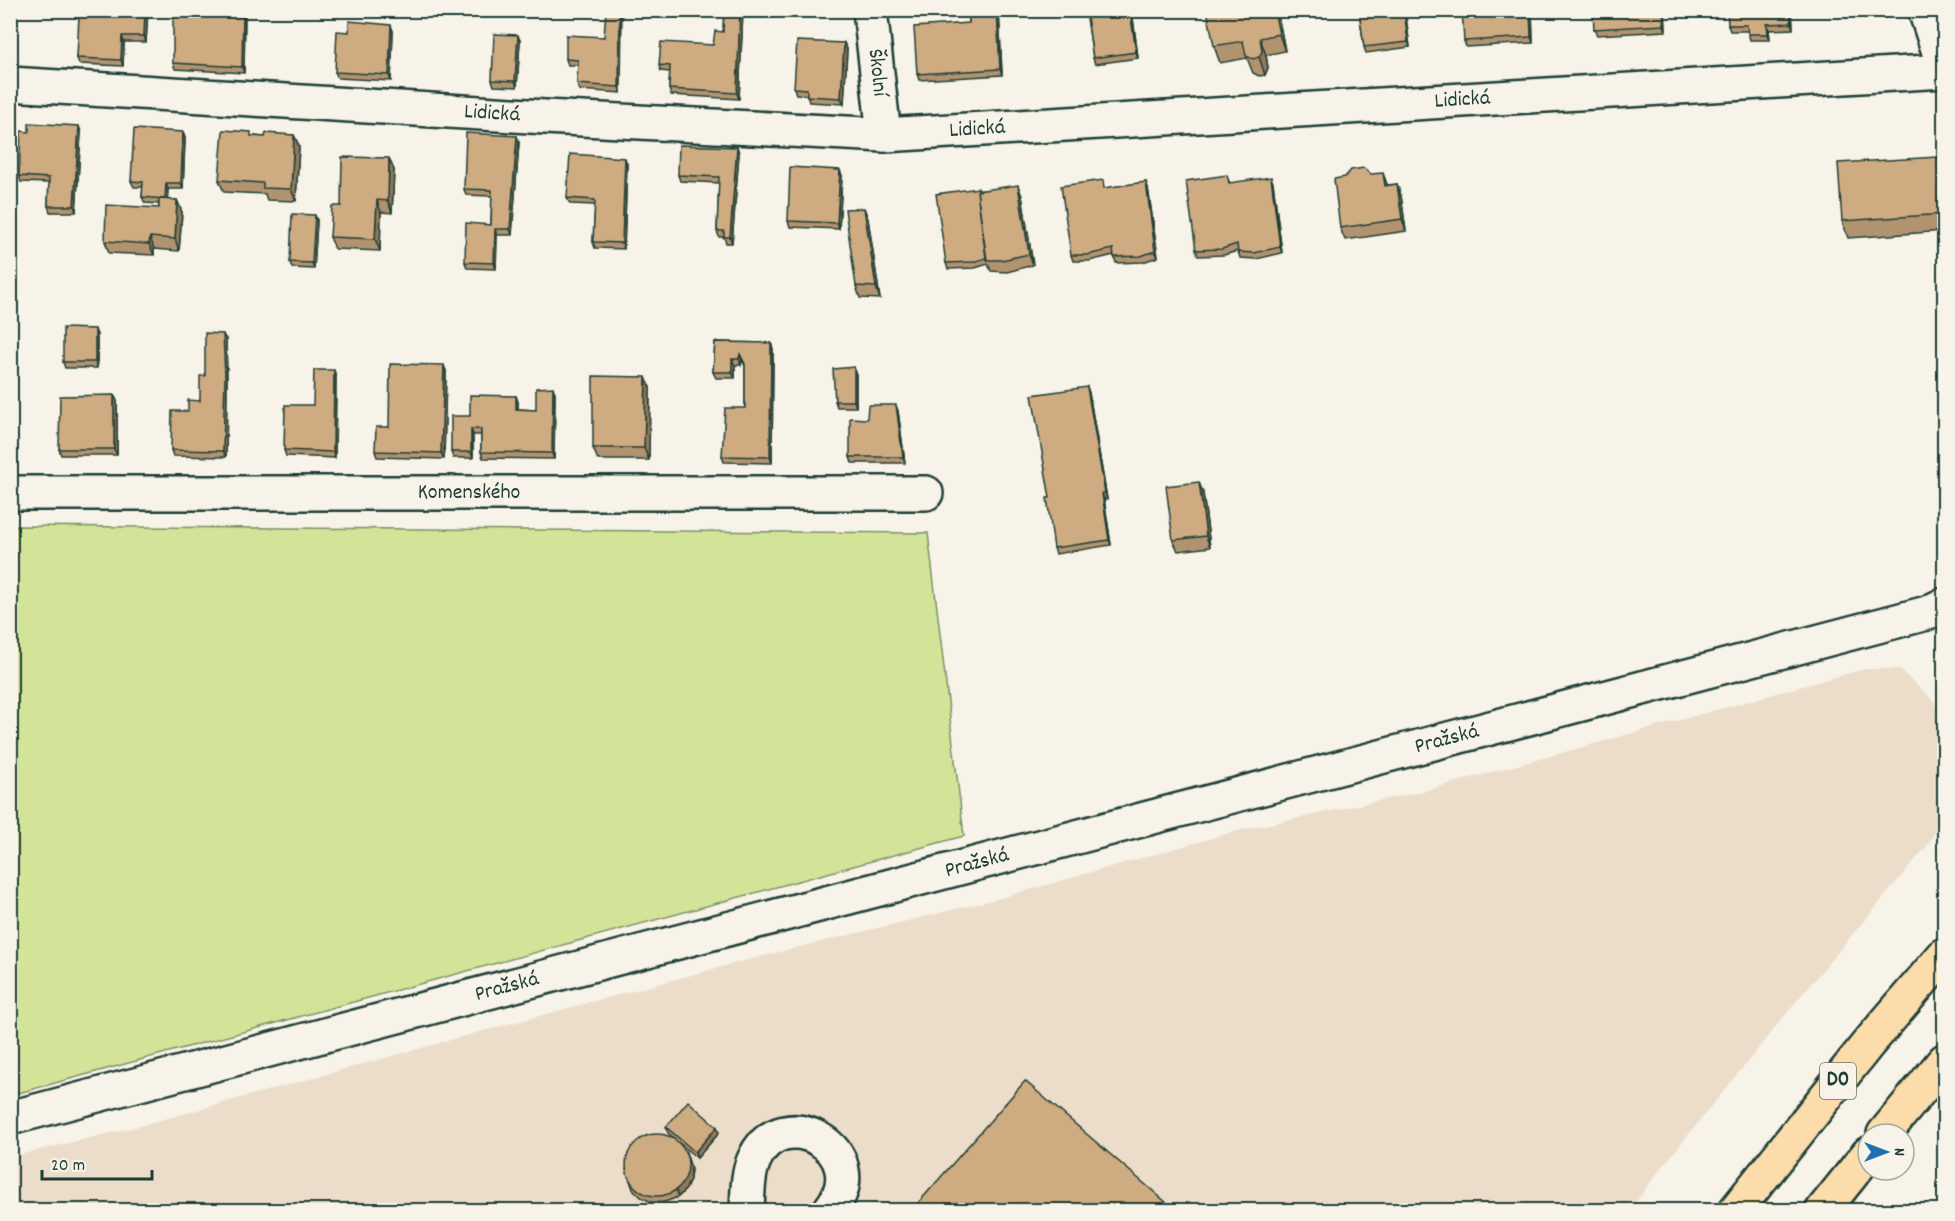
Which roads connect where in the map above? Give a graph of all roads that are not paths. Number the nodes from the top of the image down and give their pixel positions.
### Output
1 (870, 10) edge
2 (1925, 10) edge
3 (1944, 69) edge
4 (10, 84) edge
5 (884, 135) junction
6 (10, 493) edge
7 (926, 493) dead end
8 (1944, 605) edge
9 (1944, 955) edge
10 (1944, 1061) edge
11 (10, 1118) edge
12 (1894, 1122) edge
13 (1856, 1169) edge
14 (747, 1210) edge
15 (831, 1210) edge
16 (1736, 1210) edge
17 (1823, 1210) edge

1 - 5 street, Školní
2 - 3 street
3 - 5 street, Lidická
4 - 5 street, Lidická
6 - 7 street, Komenského
8 - 11 street, Pražská
9 - 16 highway, D0
10 - 12 highway
13 - 17 highway
14 - 15 street

